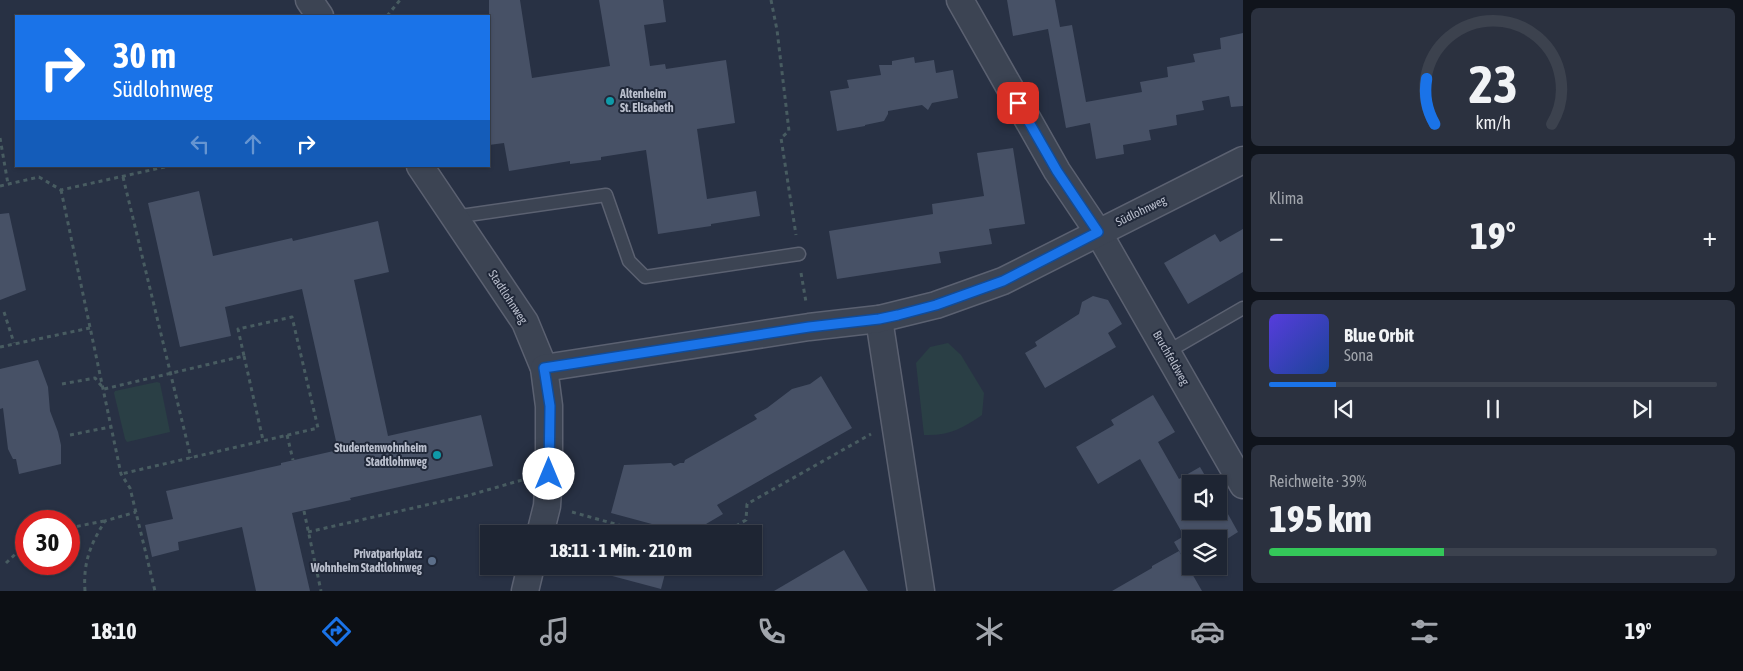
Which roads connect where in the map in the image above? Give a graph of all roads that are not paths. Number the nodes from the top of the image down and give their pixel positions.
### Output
1 (309, 0) edge
2 (960, 0) edge
3 (319, 15) edge
4 (1243, 160) edge
5 (421, 167) edge
6 (454, 217) junction
7 (1098, 232) junction
8 (798, 254) road end
9 (1243, 308) edge
10 (879, 319) junction
11 (1167, 352) junction
12 (544, 368) junction
13 (1243, 485) edge
14 (542, 525) edge
15 (529, 575) edge
16 (525, 591) edge
17 (921, 591) edge

1 - 3 street
2 - 7 street, Bruchfeldweg
4 - 7 street, Südlohnweg
5 - 6 street, Stadtlohnweg
6 - 8 lane
6 - 12 street, Stadtlohnweg
7 - 10 street, Südlohnweg
7 - 11 street, Bruchfeldweg
9 - 11 lane
10 - 12 street, Südlohnweg
10 - 17 street
11 - 13 street, Bruchfeldweg
12 - 14 street, Stadtlohnweg
15 - 16 street

